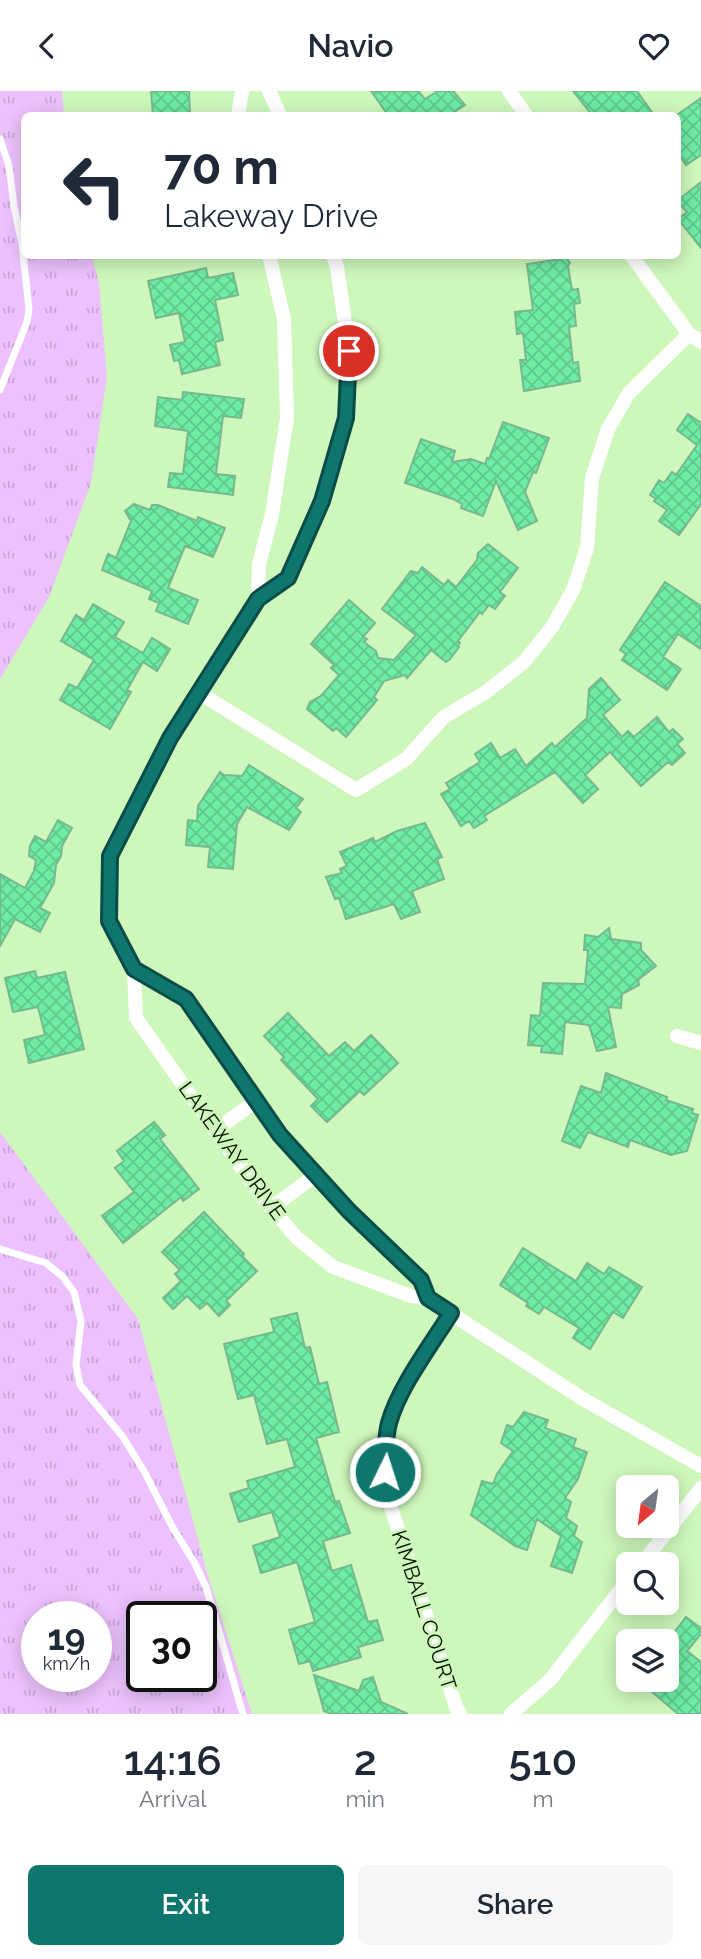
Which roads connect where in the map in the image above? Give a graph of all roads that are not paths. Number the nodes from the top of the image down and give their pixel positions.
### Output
1 (242, 91) edge
2 (268, 91) edge
3 (509, 91) edge
4 (238, 112) edge
5 (278, 112) edge
6 (524, 112) edge
7 (0, 139) edge
8 (21, 239) edge
9 (24, 259) edge
10 (270, 259) edge
11 (334, 259) edge
12 (634, 259) edge
13 (695, 338) edge
14 (0, 390) edge
15 (258, 599) junction
16 (198, 692) junction
17 (134, 969) junction
18 (677, 1036) dead end
19 (701, 1043) edge
20 (256, 1101) junction
21 (215, 1131) junction
22 (316, 1175) junction
23 (271, 1208) junction
24 (0, 1249) edge
25 (428, 1298) junction
26 (451, 1313) junction
27 (701, 1466) edge
28 (701, 1488) edge
29 (651, 1552) edge
30 (616, 1595) edge
31 (243, 1714) edge
32 (460, 1714) edge
33 (511, 1714) edge

1 - 4 street
2 - 5 street
3 - 6 street
7 - 8 lane
9 - 14 lane
10 - 15 street
11 - 15 street, LAKEWAY DRIVE
12 - 13 street
13 - 16 street
15 - 16 street, LAKEWAY DRIVE
16 - 17 street, LAKEWAY DRIVE
17 - 20 street, LAKEWAY DRIVE
17 - 21 street, LAKEWAY DRIVE
18 - 19 street
20 - 21 street
20 - 22 street, LAKEWAY DRIVE
21 - 23 street, LAKEWAY DRIVE
22 - 23 street
22 - 25 street, LAKEWAY DRIVE
23 - 25 street, LAKEWAY DRIVE
24 - 31 lane
25 - 26 street, LAKEWAY DRIVE
26 - 27 street, LAKEWAY DRIVE
26 - 32 street, KIMBALL COURT
28 - 29 street
30 - 33 street

